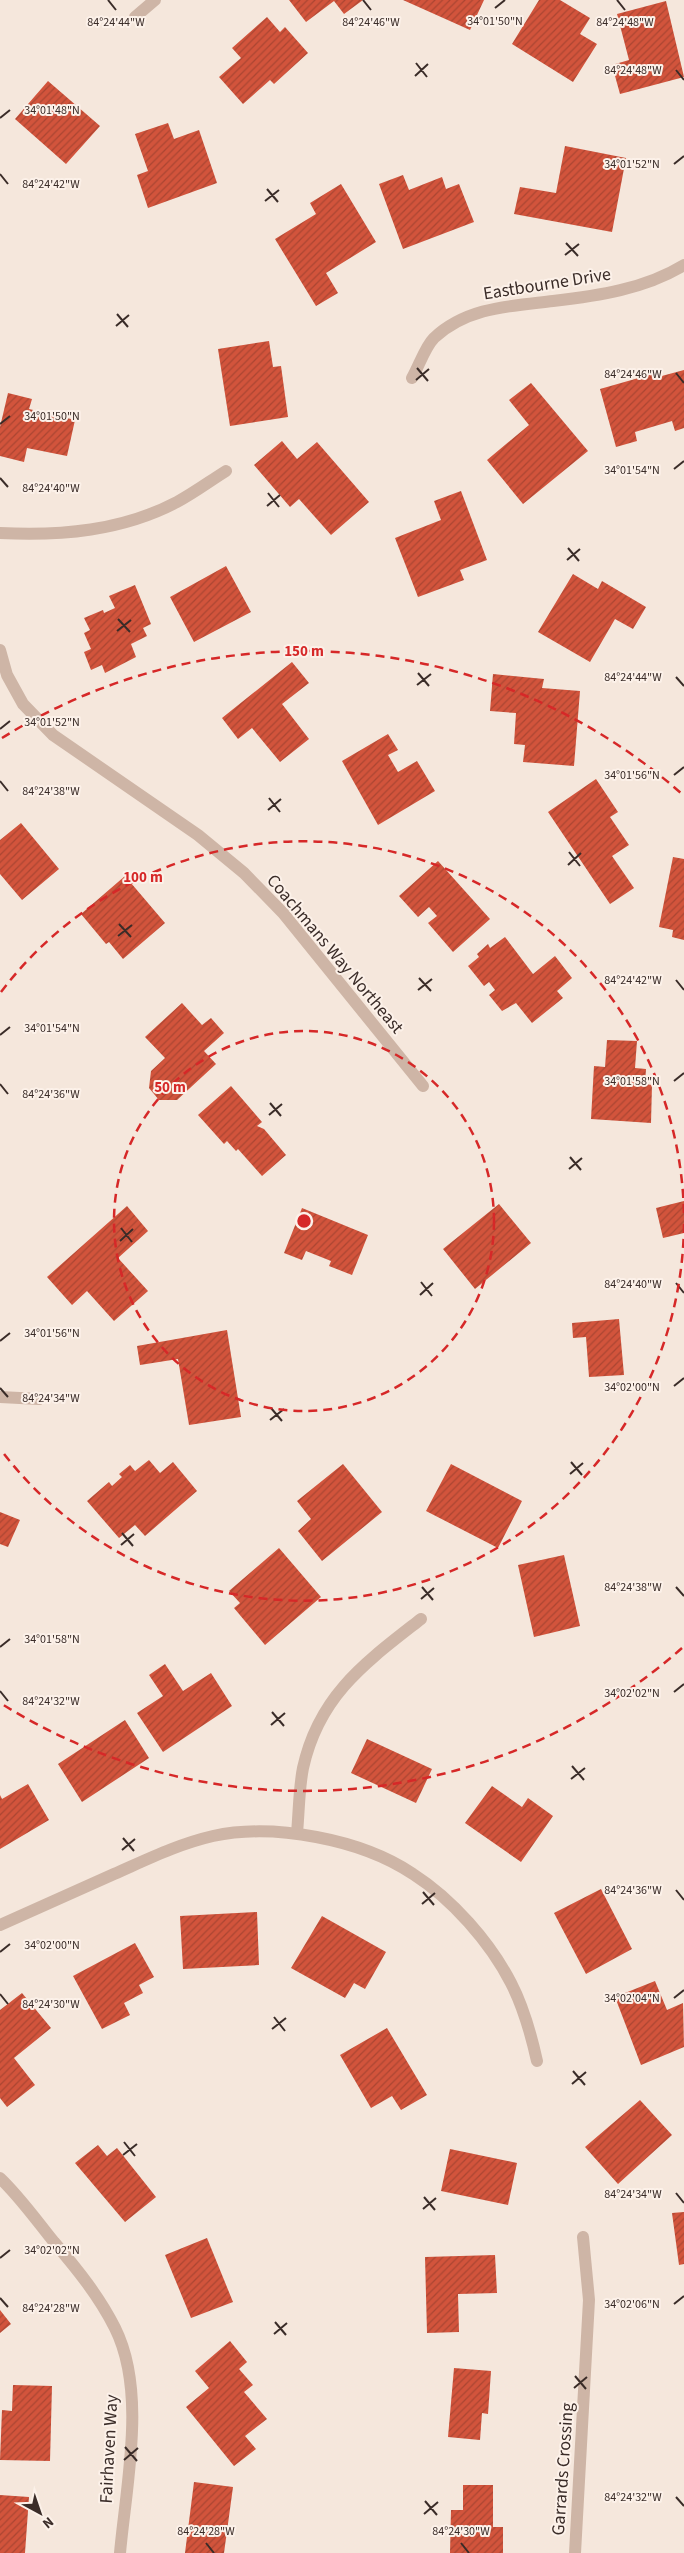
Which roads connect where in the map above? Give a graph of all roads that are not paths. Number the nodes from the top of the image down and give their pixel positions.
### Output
1 (155, 0) edge
2 (135, 17) dead end
3 (684, 264) edge
4 (412, 378) dead end
5 (226, 471) dead end
6 (0, 534) edge
7 (0, 650) edge
8 (423, 1086) dead end
9 (0, 1397) edge
10 (39, 1399) dead end
11 (421, 1619) dead end
12 (297, 1832) junction
13 (0, 1925) edge
14 (537, 2062) dead end
15 (0, 2178) edge
16 (583, 2237) dead end
17 (120, 2553) edge
18 (575, 2553) edge

1 - 2 street
3 - 4 street, Eastbourne Drive
5 - 6 street
7 - 8 street, Coachmans Way Northeast
9 - 10 street
11 - 12 street
12 - 13 street
12 - 14 street
15 - 17 street, Fairhaven Way
16 - 18 street, Garrards Crossing

